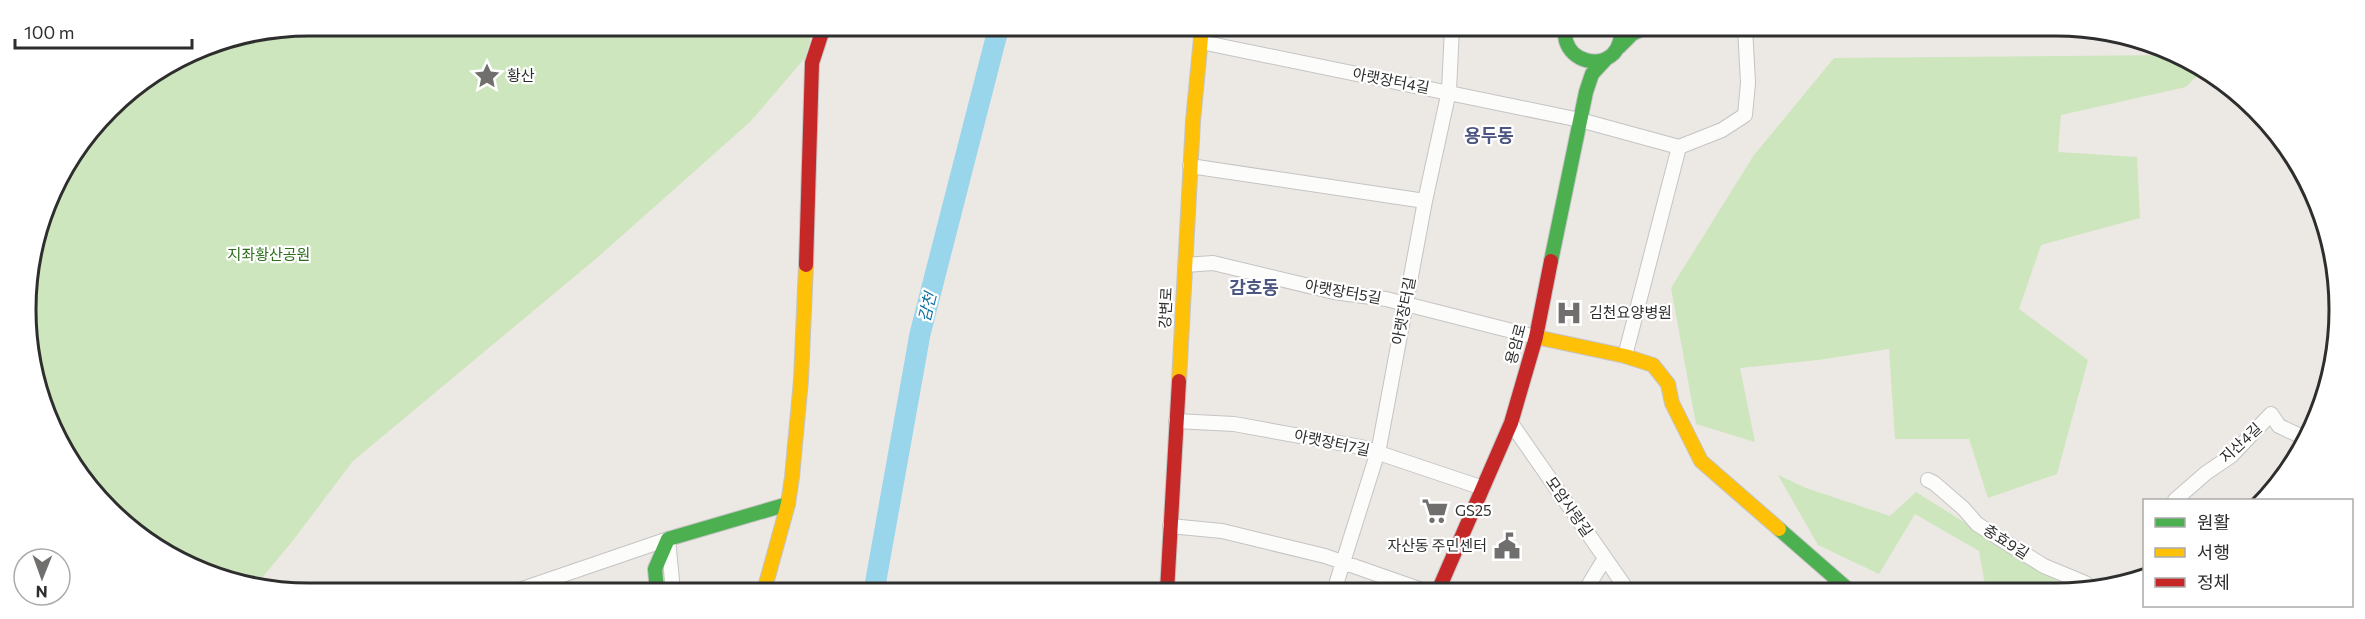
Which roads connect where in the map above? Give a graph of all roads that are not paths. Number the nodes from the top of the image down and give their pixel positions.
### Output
1 (821, 36) edge
2 (1201, 36) edge
3 (1451, 36) edge
4 (1562, 36) edge
5 (1622, 36) edge
6 (1630, 36) edge
7 (1745, 36) edge
8 (1201, 42) junction
9 (1619, 47) junction
10 (1577, 58) junction
11 (1605, 60) junction
12 (1448, 92) junction
13 (1586, 92) junction
14 (1580, 120) junction
15 (1678, 147) junction
16 (1190, 166) junction
17 (1425, 201) junction
18 (1185, 265) junction
19 (1406, 304) junction
20 (1536, 337) junction
21 (1625, 356) junction
22 (1176, 421) junction
23 (1511, 423) junction
24 (2298, 435) edge
25 (1378, 452) junction
26 (1928, 480) dead end
27 (1483, 488) junction
28 (2177, 499) edge
29 (788, 504) junction
30 (1170, 526) junction
31 (668, 539) junction
32 (1605, 558) junction
33 (1342, 562) junction
34 (2081, 582) edge
35 (539, 583) edge
36 (657, 583) edge
37 (672, 583) edge
38 (766, 583) edge
39 (1167, 583) edge
40 (1336, 583) edge
41 (1402, 583) edge
42 (1441, 583) edge
43 (1590, 583) edge
44 (1622, 583) edge
45 (1841, 583) edge

1 - 29 street
2 - 8 street, 강변로
3 - 12 street, 아랫장터길
4 - 10 street
5 - 9 street
6 - 9 street
7 - 15 street
8 - 12 street, 아랫장터4길
8 - 16 street, 강변로
9 - 11 street
10 - 11 street
10 - 13 street
11 - 13 street
12 - 14 street, 아랫장터4길
12 - 17 street, 아랫장터길
13 - 14 street, 용암로
14 - 15 street, 아랫장터4길
14 - 20 street, 용암로
15 - 21 street
16 - 17 street
16 - 18 street, 강변로
17 - 19 street, 아랫장터길
18 - 19 street, 아랫장터5길
18 - 22 street, 강변로
19 - 20 street, 아랫장터5길
19 - 25 street, 아랫장터길
20 - 21 street
20 - 23 street, 용암로
21 - 45 street
22 - 25 street, 아랫장터7길
22 - 30 street, 강변로
23 - 27 street, 용암로
23 - 32 street, 모암사랑길
24 - 28 street, 지산4길
25 - 27 street, 아랫장터7길
25 - 33 street, 아랫장터길
26 - 34 street, 충효9길
27 - 42 street, 용암로
29 - 31 street
29 - 38 street
30 - 33 street
30 - 39 street, 강변로
31 - 35 street
31 - 36 street
31 - 37 street
32 - 43 street
32 - 44 street, 모암사랑길
33 - 40 street, 아랫장터길
33 - 41 street

